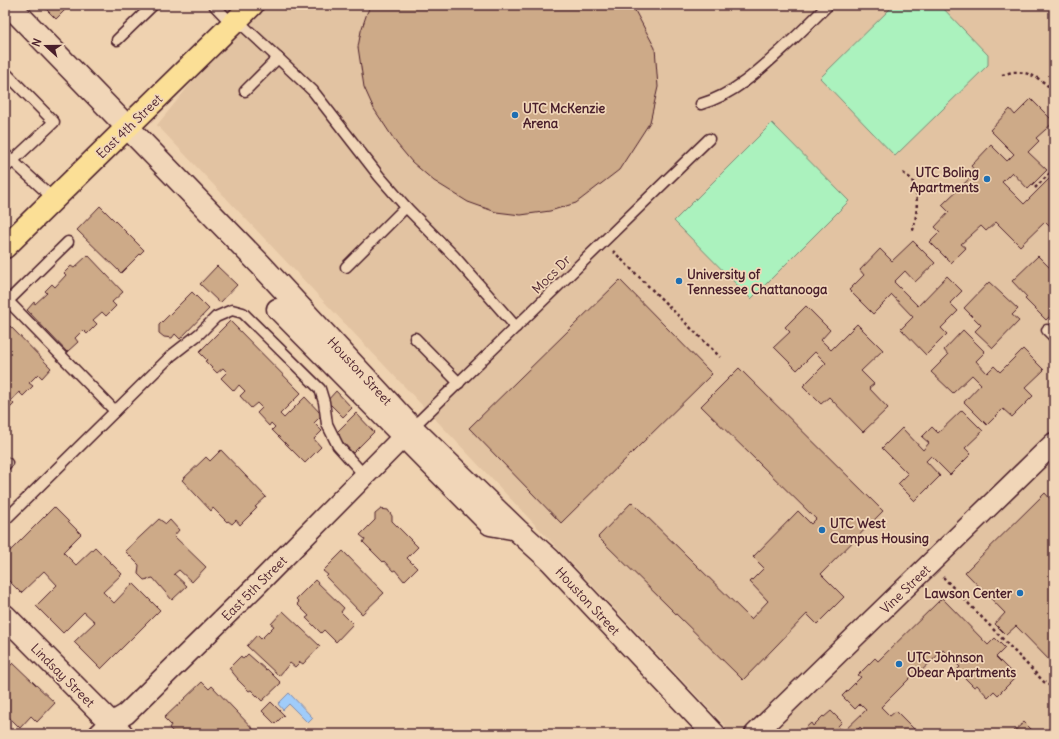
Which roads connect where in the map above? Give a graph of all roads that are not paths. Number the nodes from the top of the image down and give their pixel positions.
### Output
1 (9, 5) edge
2 (153, 5) edge
3 (214, 5) edge
4 (828, 5) edge
5 (241, 16) edge
6 (117, 40) dead end
7 (278, 58) junction
8 (5, 72) edge
9 (245, 91) dead end
10 (701, 104) dead end
11 (128, 127) junction
12 (709, 139) dead end
13 (7, 161) edge
14 (54, 199) junction
15 (406, 206) junction
16 (68, 242) dead end
17 (5, 247) edge
18 (346, 267) dead end
19 (6, 302) edge
20 (277, 309) dead end
21 (516, 327) junction
22 (415, 338) dead end
23 (459, 383) junction
24 (115, 411) junction
25 (408, 432) junction
26 (1054, 443) edge
27 (365, 476) junction
28 (5, 520) edge
29 (5, 616) edge
30 (111, 730) edge
31 (714, 734) edge
32 (755, 734) edge

1 - 11 street, Houston Street
2 - 6 lane
3 - 5 lane
4 - 10 lane
5 - 7 lane
5 - 11 main road, East 4th Street
7 - 9 lane
7 - 15 lane
8 - 13 lane
11 - 14 main road, East 4th Street
11 - 25 street, Houston Street
12 - 21 lane, Mocs Dr
13 - 14 lane
14 - 17 main road, East 4th Street
15 - 18 lane
15 - 21 lane
16 - 19 lane
19 - 24 lane
20 - 25 street
21 - 23 lane, Mocs Dr
22 - 23 lane
23 - 25 lane, Mocs Dr
24 - 27 lane
24 - 28 lane
25 - 27 street, East 5th Street
25 - 31 street, Houston Street
26 - 32 street, Vine Street
27 - 30 street, East 5th Street
29 - 30 street, Lindsay Street

